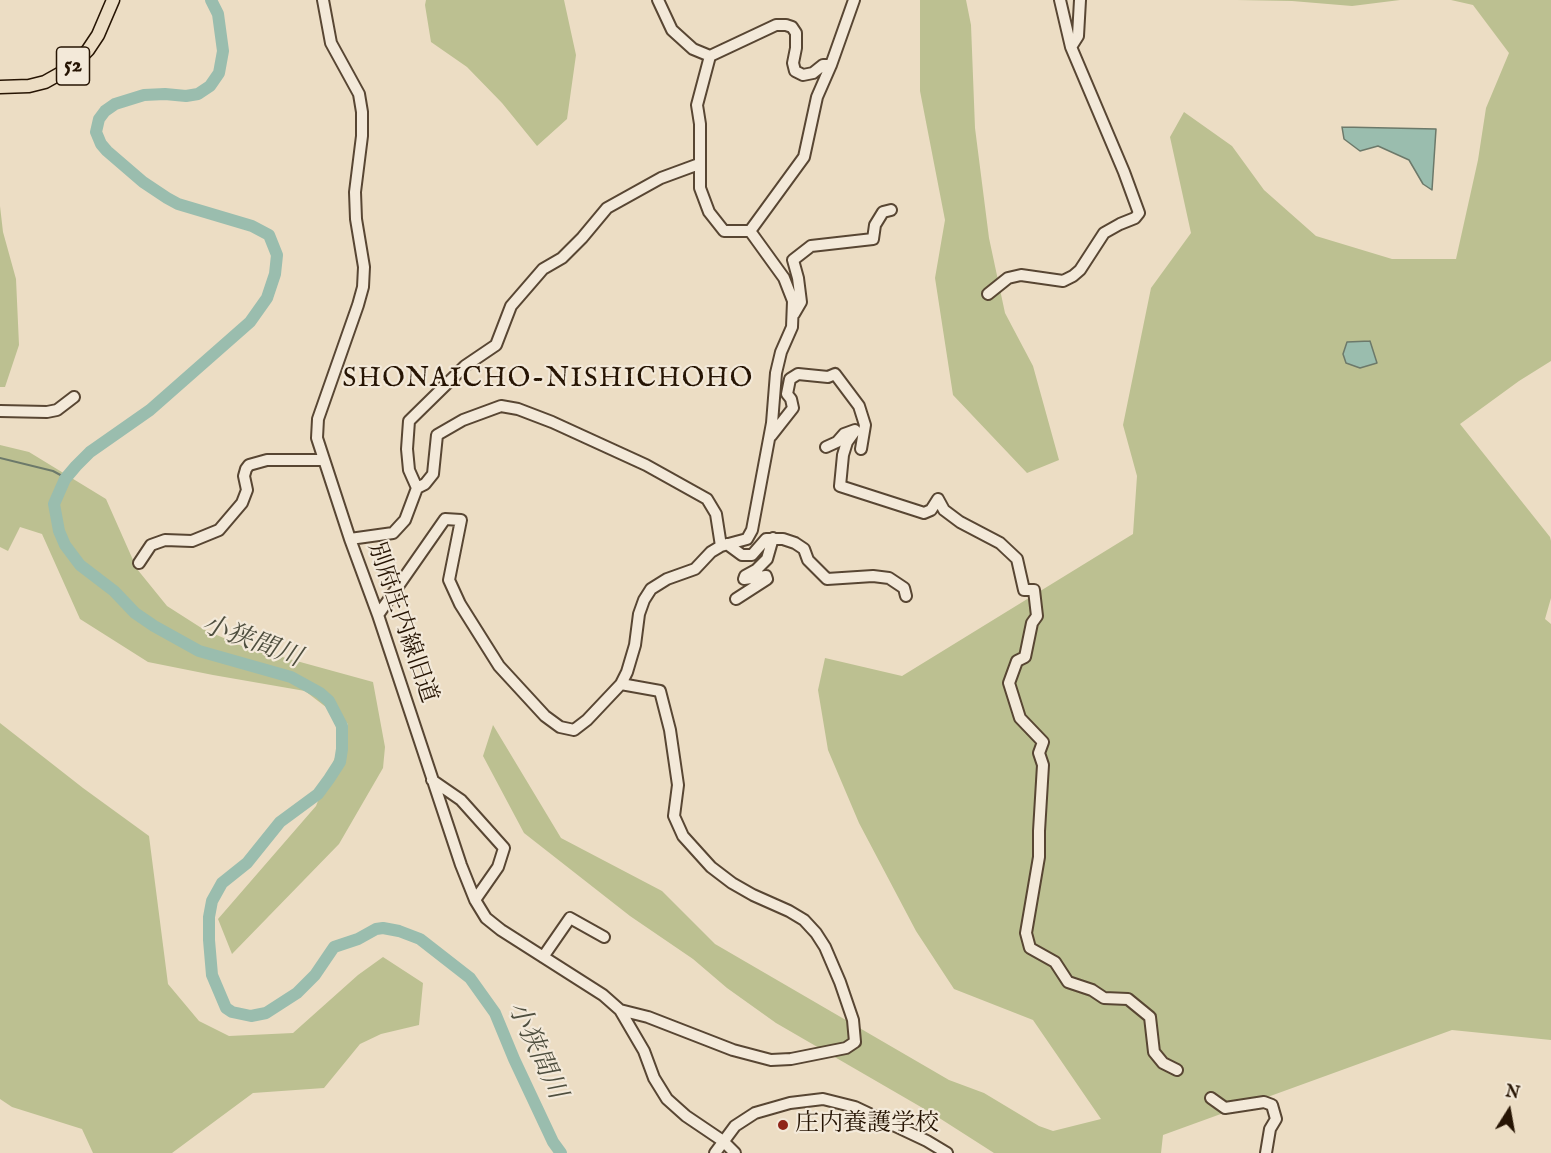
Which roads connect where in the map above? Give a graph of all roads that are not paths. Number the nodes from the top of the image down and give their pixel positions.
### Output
1 (113, 0) edge
2 (658, 0) edge
3 (854, 0) edge
4 (1060, 0) edge
5 (1080, 0) edge
6 (324, 2) edge
7 (1071, 46) junction
8 (710, 56) junction
9 (831, 65) junction
10 (0, 87) edge
11 (699, 164) junction
12 (891, 210) dead end
13 (750, 231) junction
14 (988, 294) dead end
15 (792, 316) junction
16 (74, 397) dead end
17 (0, 411) edge
18 (861, 413) junction
19 (855, 431) junction
20 (767, 441) junction
21 (826, 447) dead end
22 (861, 449) dead end
23 (324, 460) junction
24 (417, 488) junction
25 (773, 538) junction
26 (350, 539) junction
27 (724, 545) junction
28 (139, 562) dead end
29 (906, 596) dead end
30 (736, 599) dead end
31 (378, 615) junction
32 (621, 684) junction
33 (432, 780) junction
34 (475, 900) junction
35 (604, 937) dead end
36 (543, 957) junction
37 (620, 1010) junction
38 (1177, 1070) dead end
39 (1211, 1098) dead end
40 (723, 1141) junction
41 (715, 1153) edge
42 (735, 1153) edge
43 (947, 1153) edge
44 (1266, 1153) edge

1 - 10 main road, 52
2 - 8 street
3 - 9 street
4 - 7 street
5 - 7 street
6 - 23 street, 別府庄内線旧道
7 - 14 street
8 - 9 street
8 - 11 street
9 - 13 street
11 - 13 street
11 - 24 street
12 - 15 street
13 - 15 street
15 - 20 street
16 - 17 street
18 - 19 street
18 - 20 street
18 - 22 street
19 - 21 street
19 - 38 street
20 - 27 street
23 - 26 street, 別府庄内線旧道
23 - 28 street
24 - 26 street
24 - 27 street
25 - 27 street
25 - 29 street
25 - 30 street
26 - 31 street, 別府庄内線旧道
27 - 32 street
31 - 32 street
31 - 33 street, 別府庄内線旧道
32 - 37 street
33 - 34 street, 別府庄内線旧道
33 - 34 street
34 - 36 street, 別府庄内線旧道
35 - 36 street
36 - 37 street, 別府庄内線旧道
37 - 40 street, 別府庄内線旧道
39 - 44 street
40 - 41 street
40 - 42 street, 別府庄内線旧道
40 - 43 street

